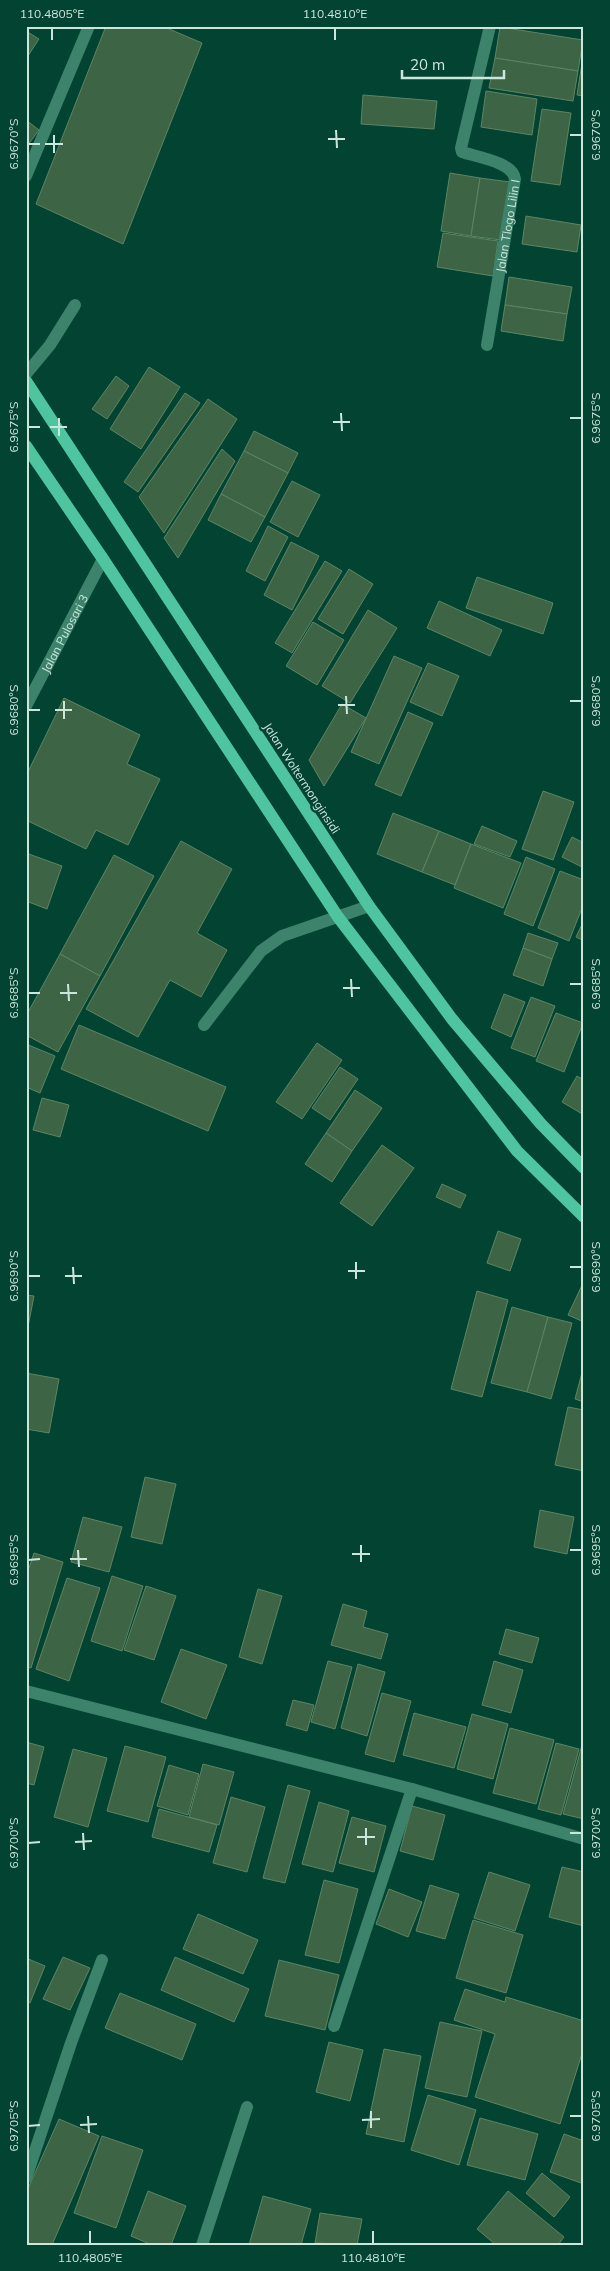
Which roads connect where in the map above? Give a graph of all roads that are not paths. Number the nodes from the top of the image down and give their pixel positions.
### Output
1 (89, 26) edge
2 (490, 26) edge
3 (26, 176) edge
4 (75, 305) dead end
5 (487, 345) dead end
6 (26, 374) edge
7 (26, 382) edge
8 (26, 446) edge
9 (104, 559) junction
10 (26, 706) edge
11 (369, 906) junction
12 (338, 917) junction
13 (204, 1026) dead end
14 (584, 1168) edge
15 (584, 1216) edge
16 (26, 1691) edge
17 (412, 1790) junction
18 (584, 1839) edge
19 (102, 1960) dead end
20 (334, 2026) dead end
21 (247, 2106) dead end
22 (26, 2178) edge
23 (202, 2245) edge

1 - 3 street
2 - 5 street, Jalan Tlogo Lilin I
4 - 6 street
7 - 11 main road, Jalan Woltermonginsidi
8 - 9 main road
9 - 10 street, Jalan Pulosari 3
9 - 12 main road
11 - 12 street
11 - 14 main road, Jalan Woltermonginsidi
12 - 13 street
12 - 15 main road
16 - 17 street
17 - 18 street
17 - 20 street
19 - 22 street
21 - 23 street

